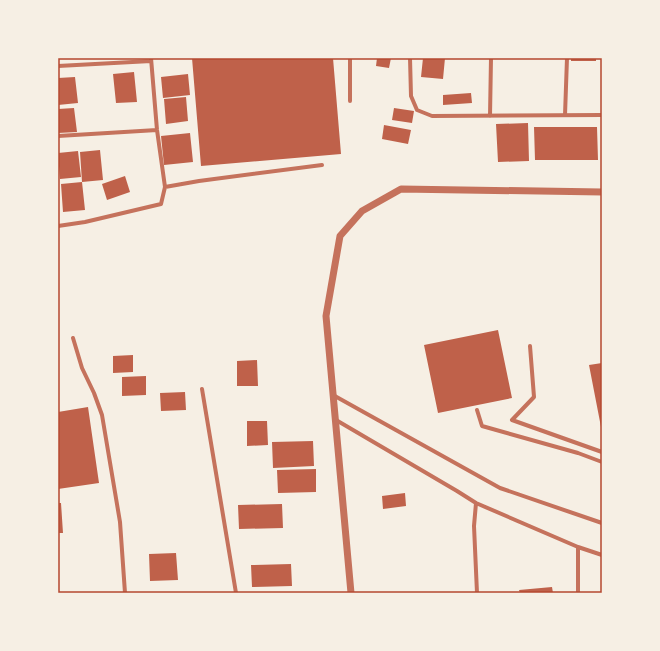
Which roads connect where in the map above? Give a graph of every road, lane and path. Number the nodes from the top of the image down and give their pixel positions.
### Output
1 (350, 58) edge
2 (410, 58) edge
3 (491, 58) edge
4 (568, 58) edge
5 (151, 60) edge
6 (58, 66) edge
7 (350, 101) dead end
8 (602, 114) edge
9 (565, 115) junction
10 (490, 116) junction
11 (157, 130) junction
12 (58, 136) edge
13 (322, 165) dead end
14 (165, 187) junction
15 (602, 192) edge
16 (58, 226) edge
17 (73, 338) dead end
18 (530, 346) dead end
19 (202, 389) dead end
20 (333, 395) junction
21 (477, 410) dead end
22 (335, 419) junction
23 (602, 452) edge
24 (602, 462) edge
25 (476, 503) junction
26 (602, 523) edge
27 (578, 547) junction
28 (602, 555) edge
29 (125, 593) edge
30 (236, 593) edge
31 (351, 593) edge
32 (477, 593) edge
33 (578, 593) edge

1 - 7 street
2 - 10 street
3 - 10 street
4 - 9 street
5 - 6 street
5 - 11 street
8 - 9 street
9 - 10 street
11 - 12 street
11 - 14 street
13 - 14 street
14 - 16 street
15 - 20 street
17 - 29 street
18 - 23 street
19 - 30 street
20 - 22 street
20 - 26 street
21 - 24 street
22 - 25 street
22 - 31 street
25 - 27 street
25 - 32 street
27 - 28 street
27 - 33 street

